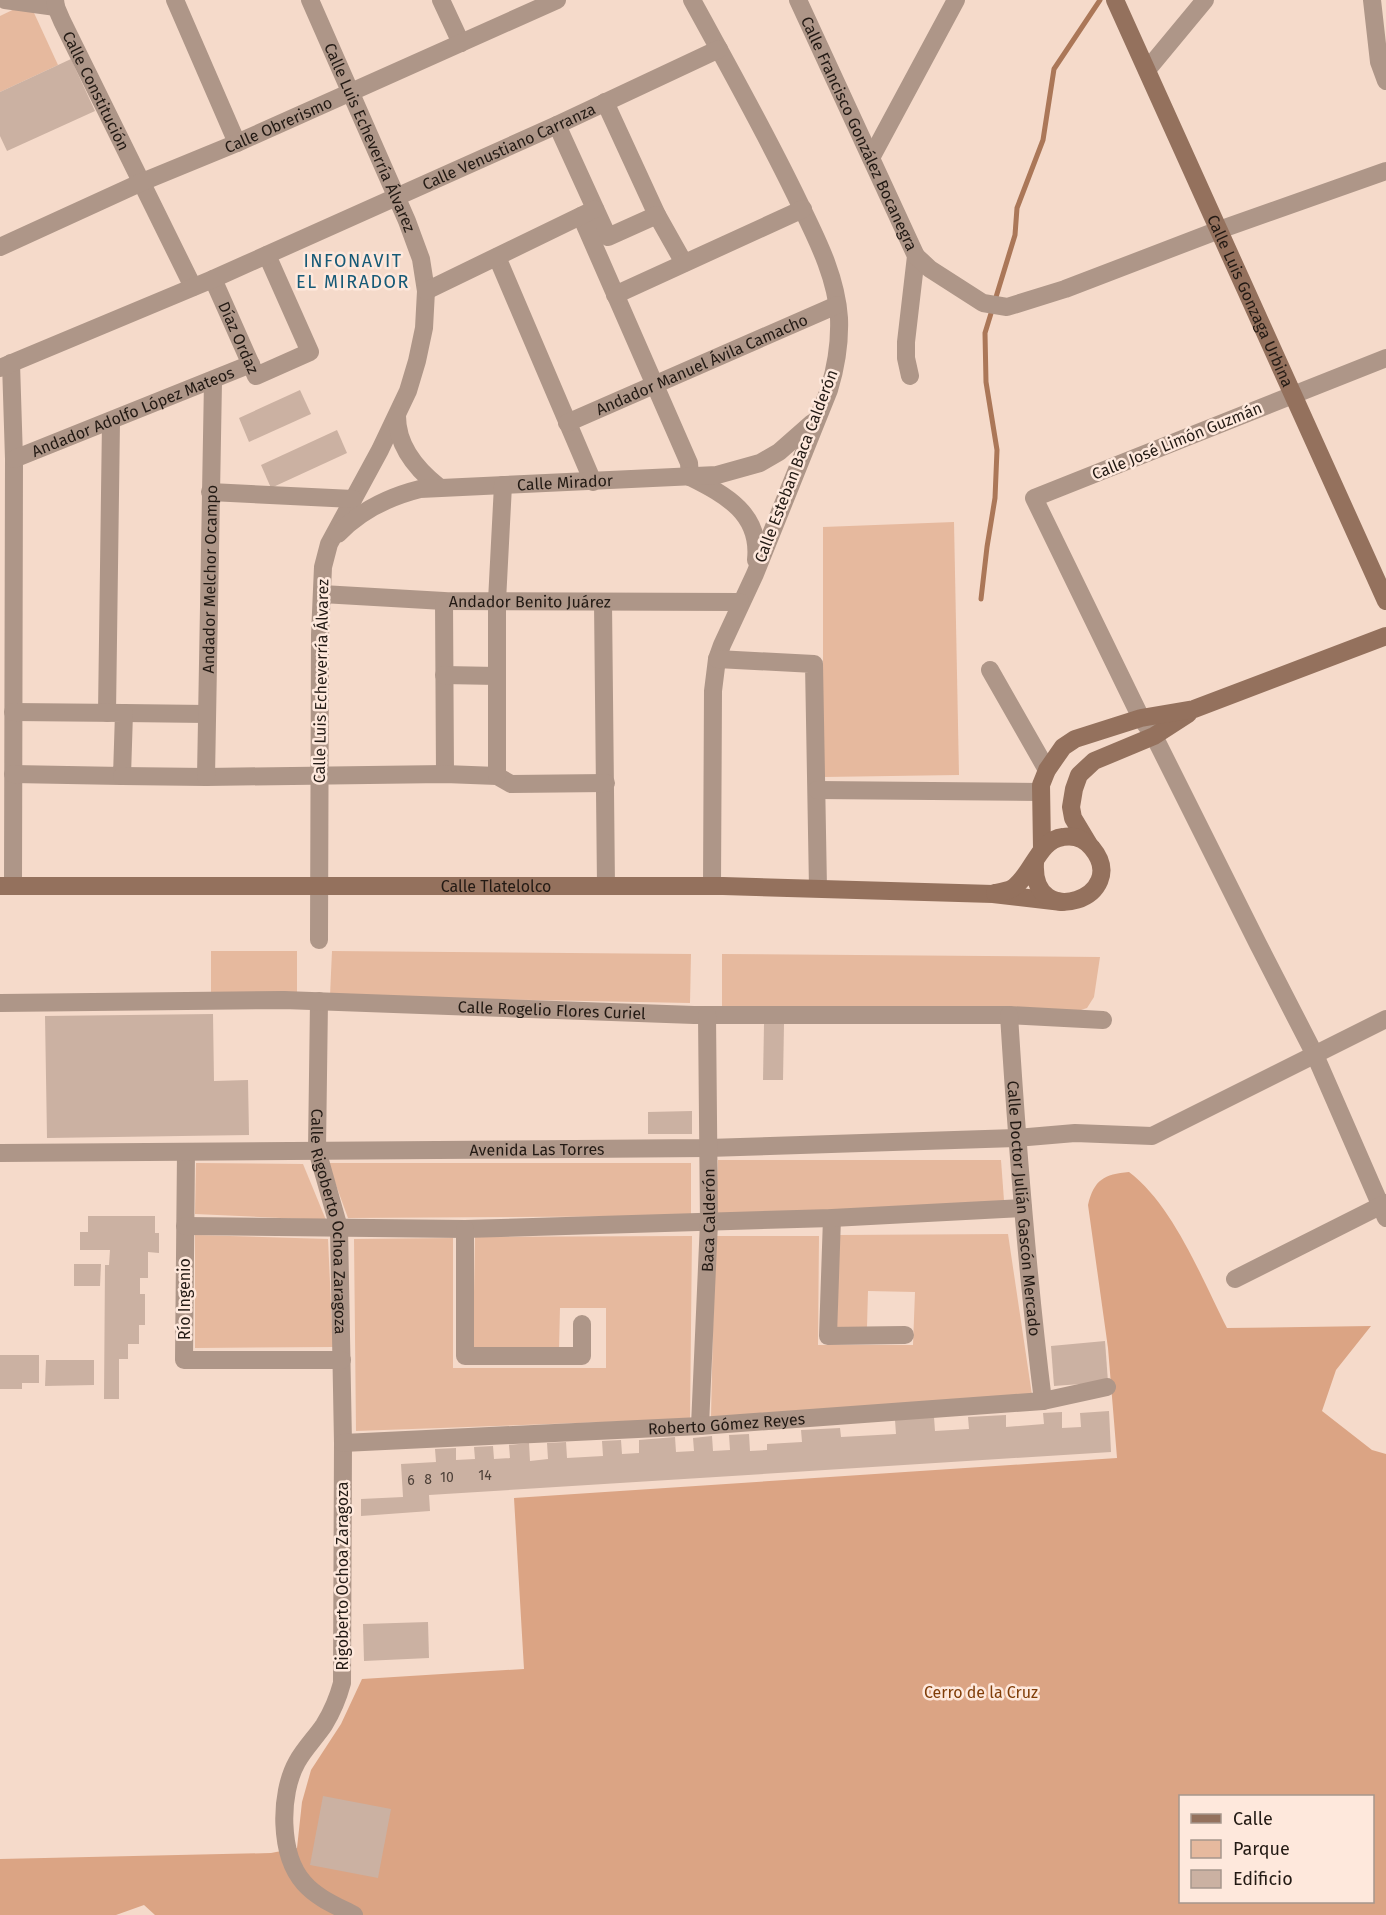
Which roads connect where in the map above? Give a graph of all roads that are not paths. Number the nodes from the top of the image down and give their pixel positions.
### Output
1 (5, 0) edge
2 (310, 0) edge
3 (441, 0) edge
4 (555, 0) edge
5 (692, 0) edge
6 (798, 0) edge
7 (956, 0) edge
8 (1205, 0) edge
9 (1372, 0) edge
10 (176, 1) edge
11 (1116, 2) edge
12 (55, 4) edge
13 (461, 42) junction
14 (719, 49) junction
15 (1147, 70) junction
16 (1386, 81) edge
17 (351, 92) junction
18 (605, 102) junction
19 (557, 125) junction
20 (237, 143) junction
21 (871, 158) junction
22 (1386, 171) edge
23 (142, 182) junction
24 (397, 196) junction
25 (803, 209) junction
26 (588, 212) junction
27 (657, 215) junction
28 (1219, 230) junction
29 (0, 247) edge
30 (267, 255) junction
31 (497, 256) junction
32 (916, 256) junction
33 (684, 264) junction
34 (213, 279) junction
35 (193, 287) junction
36 (426, 291) junction
37 (615, 295) junction
38 (837, 305) junction
39 (1386, 358) edge
40 (251, 364) junction
41 (5, 366) edge
42 (910, 376) dead end
43 (213, 381) junction
44 (655, 385) junction
45 (1293, 395) junction
46 (397, 416) junction
47 (818, 417) junction
48 (111, 421) junction
49 (567, 423) junction
50 (14, 459) junction
51 (690, 477) junction
52 (592, 482) junction
53 (503, 485) junction
54 (439, 487) junction
55 (210, 492) junction
56 (353, 499) junction
57 (329, 544) junction
58 (755, 574) junction
59 (322, 594) junction
60 (444, 601) junction
61 (1386, 601) edge
62 (497, 602) junction
63 (603, 602) junction
64 (740, 602) junction
65 (1386, 636) edge
66 (717, 659) junction
67 (990, 670) dead end
68 (444, 675) junction
69 (497, 676) junction
70 (1194, 710) junction
71 (13, 712) junction
72 (115, 713) junction
73 (207, 714) junction
74 (1142, 718) junction
75 (1154, 736) junction
76 (1047, 770) junction
77 (13, 774) junction
78 (319, 774) junction
79 (445, 774) junction
80 (122, 776) junction
81 (206, 777) junction
82 (497, 777) junction
83 (606, 783) junction
84 (817, 790) junction
85 (1041, 792) junction
86 (1089, 844) junction
87 (1039, 855) junction
88 (7, 886) edge
89 (606, 886) junction
90 (712, 886) junction
91 (319, 887) junction
92 (818, 888) junction
93 (993, 894) junction
94 (1062, 902) junction
95 (319, 940) dead end
96 (319, 1001) junction
97 (0, 1003) edge
98 (707, 1015) junction
99 (1009, 1015) junction
100 (1386, 1019) edge
101 (1103, 1020) dead end
102 (1316, 1055) junction
103 (1016, 1138) junction
104 (708, 1148) junction
105 (317, 1150) junction
106 (186, 1152) junction
107 (0, 1153) edge
108 (1023, 1208) junction
109 (1384, 1209) edge
110 (832, 1218) junction
111 (709, 1222) junction
112 (185, 1226) junction
113 (339, 1228) junction
114 (465, 1228) junction
115 (1235, 1279) dead end
116 (582, 1324) dead end
117 (905, 1335) dead end
118 (342, 1360) junction
119 (1107, 1387) dead end
120 (1043, 1401) junction
121 (700, 1426) junction
122 (343, 1443) junction
123 (354, 1915) edge

1 - 12 street
2 - 17 street, Calle Luis Echeverría Álvarez
3 - 13 street
4 - 13 street, Calle Obrerismo
5 - 14 street, Calle Esteban Baca Calderón
6 - 21 street, Calle Francisco González Bocanegra
7 - 21 street
8 - 15 street
9 - 16 street
10 - 20 street
11 - 15 street, Calle Luis Gonzaga Urbina
12 - 23 street, Calle Constitución
13 - 17 street, Calle Obrerismo
14 - 18 street, Calle Venustiano Carranza
14 - 25 street, Calle Esteban Baca Calderón
15 - 28 street, Calle Luis Gonzaga Urbina
17 - 20 street, Calle Obrerismo
17 - 24 street, Calle Luis Echeverría Álvarez
18 - 19 street, Calle Venustiano Carranza
18 - 27 street
19 - 24 street, Calle Venustiano Carranza
19 - 26 street
20 - 23 street, Calle Obrerismo
21 - 32 street, Calle Francisco González Bocanegra
22 - 28 street
23 - 29 street, Calle Obrerismo
23 - 35 street, Calle Constitución
24 - 30 street, Calle Venustiano Carranza
24 - 36 street, Calle Luis Echeverría Álvarez
25 - 33 street
25 - 38 street, Calle Esteban Baca Calderón
26 - 27 street
26 - 31 street
26 - 37 street
27 - 33 street
28 - 32 street
28 - 45 street, Calle Luis Gonzaga Urbina
30 - 34 street, Calle Venustiano Carranza
30 - 40 street, Díaz Ordaz
31 - 36 street
31 - 49 street
32 - 42 street, Calle Francisco González Bocanegra
33 - 37 street
34 - 35 street, Calle Venustiano Carranza
34 - 40 street, Díaz Ordaz
35 - 41 street, Calle Venustiano Carranza
36 - 46 street, Calle Luis Echeverría Álvarez
37 - 44 street
38 - 44 street, Andador Manuel Ávila Camacho
38 - 47 street, Calle Esteban Baca Calderón
39 - 45 street, Calle José Limón Guzmán
40 - 43 street, Andador Adolfo López Mateos
41 - 50 street
43 - 48 street, Andador Adolfo López Mateos
43 - 55 street, Andador Melchor Ocampo
44 - 49 street, Andador Manuel Ávila Camacho
44 - 51 street
45 - 61 street, Calle Luis Gonzaga Urbina
45 - 74 street, Calle José Limón Guzmán
46 - 54 street
46 - 56 street, Calle Luis Echeverría Álvarez
47 - 51 street, Calle Mirador
47 - 58 street, Calle Esteban Baca Calderón
48 - 50 street, Andador Adolfo López Mateos
48 - 72 street
49 - 52 street
50 - 71 street
51 - 52 street, Calle Mirador
51 - 58 street, Calle Mirador
52 - 53 street, Calle Mirador
53 - 54 street, Calle Mirador
53 - 62 street
54 - 57 street, Calle Mirador
55 - 56 street
55 - 73 street, Andador Melchor Ocampo
56 - 57 street, Calle Luis Echeverría Álvarez
57 - 59 street, Calle Luis Echeverría Álvarez
58 - 64 street, Calle Esteban Baca Calderón
59 - 60 street, Andador Benito Juárez
59 - 78 street, Calle Luis Echeverría Álvarez
60 - 62 street, Andador Benito Juárez
60 - 68 street
62 - 63 street, Andador Benito Juárez
62 - 69 street
63 - 64 street, Andador Benito Juárez
63 - 83 street
64 - 66 street, Calle Esteban Baca Calderón
65 - 70 street
66 - 84 street
66 - 90 street, Calle Esteban Baca Calderón
67 - 76 street
68 - 69 street
68 - 79 street
69 - 82 street
70 - 74 street
70 - 75 street
71 - 72 street
71 - 77 street
72 - 73 street
72 - 80 street
73 - 81 street, Andador Melchor Ocampo
74 - 75 street
74 - 76 street
75 - 86 street
75 - 102 street
76 - 85 street
77 - 80 street
77 - 88 street
78 - 79 street
78 - 81 street
78 - 91 street, Calle Luis Echeverría Álvarez
79 - 82 street
80 - 81 street
82 - 83 street
83 - 89 street
84 - 85 street
84 - 92 street
85 - 87 street
86 - 87 street
86 - 94 street, Calle Tlatelolco
87 - 93 street, Calle Tlatelolco
87 - 94 street
88 - 91 street, Calle Tlatelolco
89 - 90 street, Calle Tlatelolco
89 - 91 street, Calle Tlatelolco
90 - 92 street, Calle Tlatelolco
91 - 95 street, Calle Luis Echeverría Álvarez
92 - 93 street, Calle Tlatelolco
93 - 94 street, Calle Tlatelolco
96 - 97 street, Calle Rogelio Flores Curiel
96 - 98 street, Calle Rogelio Flores Curiel
96 - 105 street, Calle Rigoberto Ochoa Zaragoza
98 - 99 street, Calle Rogelio Flores Curiel
98 - 104 street, Baca Calderón
99 - 101 street, Calle Rogelio Flores Curiel
99 - 103 street, Calle Doctor Julián Gascón Mercado
100 - 102 street, Avenida Las Torres
102 - 103 street, Avenida Las Torres
102 - 109 street
103 - 104 street, Avenida Las Torres
103 - 108 street, Calle Doctor Julián Gascón Mercado
104 - 105 street, Avenida Las Torres
104 - 111 street, Baca Calderón
105 - 106 street, Avenida Las Torres
105 - 113 street, Calle Rigoberto Ochoa Zaragoza
106 - 107 street, Avenida Las Torres
106 - 112 street, Río Ingenio
108 - 110 street
108 - 120 street, Calle Doctor Julián Gascón Mercado
109 - 115 street
110 - 111 street
110 - 117 street
111 - 114 street
111 - 121 street, Baca Calderón
112 - 113 street
112 - 118 street, Río Ingenio
113 - 114 street
113 - 118 street, Calle Rigoberto Ochoa Zaragoza
114 - 116 street
118 - 122 street, Calle Rigoberto Ochoa Zaragoza
119 - 120 street, Roberto Gómez Reyes
120 - 121 street, Roberto Gómez Reyes
121 - 122 street, Roberto Gómez Reyes
122 - 123 street, Rigoberto Ochoa Zaragoza

